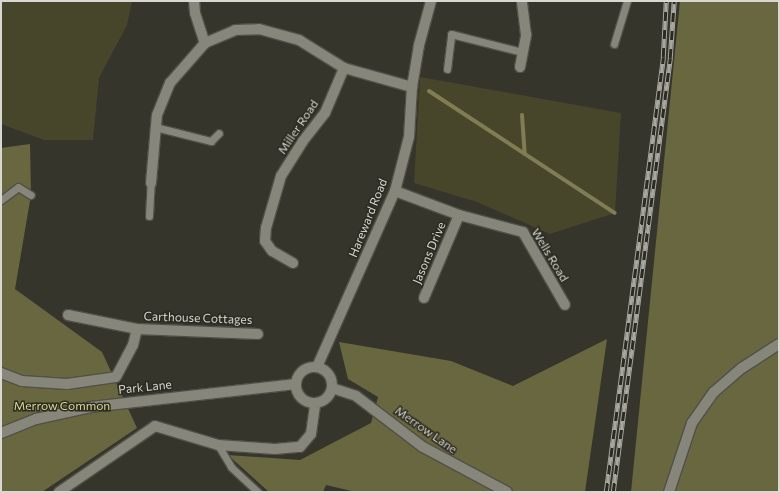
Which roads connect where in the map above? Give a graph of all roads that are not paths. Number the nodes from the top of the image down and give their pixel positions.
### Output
1 (194, 1) edge
2 (431, 1) edge
3 (522, 1) edge
4 (627, 1) edge
5 (205, 43) junction
6 (614, 44) dead end
7 (522, 52) junction
8 (520, 67) dead end
9 (344, 68) junction
10 (447, 69) dead end
11 (412, 86) junction
12 (155, 127) junction
13 (218, 133) dead end
14 (151, 183) joint
15 (395, 191) junction
16 (32, 195) dead end
17 (1, 200) edge
18 (459, 215) junction
19 (149, 216) dead end
20 (294, 263) dead end
21 (424, 298) dead end
22 (565, 305) dead end
23 (68, 315) dead end
24 (137, 329) junction
25 (258, 334) dead end
26 (779, 344) edge
27 (317, 367) junction
28 (1, 373) edge
29 (296, 384) junction
30 (332, 388) junction
31 (315, 404) junction
32 (1, 433) edge
33 (218, 445) junction
34 (66, 490) edge
35 (258, 492) edge
36 (507, 492) edge
37 (669, 492) edge

1 - 5 street
2 - 11 street, Hareward Road
3 - 7 street
4 - 6 lane
5 - 9 street
5 - 12 street
7 - 8 street
7 - 10 lane
9 - 11 street
9 - 20 street, Miller Road
11 - 15 street, Hareward Road
12 - 13 lane
12 - 14 street
14 - 19 lane
15 - 18 street, Jasons Drive
15 - 27 street, Hareward Road
16 - 17 lane
18 - 21 street, Jasons Drive
18 - 22 street, Wells Road
23 - 24 street, Carthouse Cottages
24 - 25 street, Carthouse Cottages
24 - 28 street, Carthouse Cottages
26 - 37 street
27 - 29 street
27 - 30 street
29 - 31 street
29 - 32 street, Park Lane
30 - 31 street
30 - 36 street, Merrow Lane
31 - 33 street
33 - 34 street
33 - 35 lane

